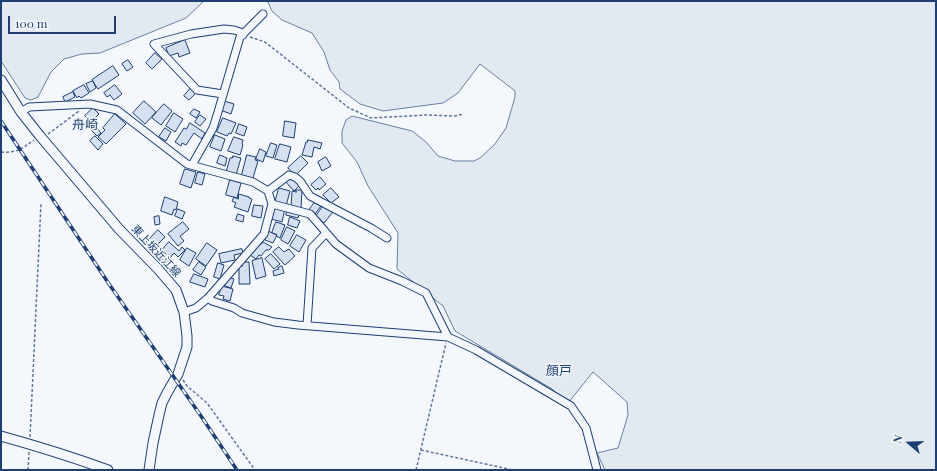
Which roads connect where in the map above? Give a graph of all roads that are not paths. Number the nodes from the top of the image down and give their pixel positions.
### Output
1 (263, 14) dead end
2 (243, 35) junction
3 (1, 80) edge
4 (223, 94) junction
5 (21, 112) junction
6 (192, 166) junction
7 (268, 191) junction
8 (272, 204) junction
9 (326, 233) junction
10 (386, 238) dead end
11 (208, 298) junction
12 (184, 312) junction
13 (307, 325) junction
14 (448, 337) junction
15 (1, 436) edge
16 (108, 470) edge
17 (149, 470) edge
18 (597, 470) edge

1 - 2 street
2 - 4 street
2 - 4 street
3 - 5 main road, 東上坂近江線
4 - 6 street
5 - 6 street
5 - 12 main road, 東上坂近江線
6 - 7 street
7 - 8 street
7 - 10 street
8 - 9 street
8 - 11 street
9 - 13 street
9 - 14 street
11 - 12 street
11 - 13 street
12 - 17 main road, 東上坂近江線
13 - 14 street
14 - 18 street
15 - 16 main road

